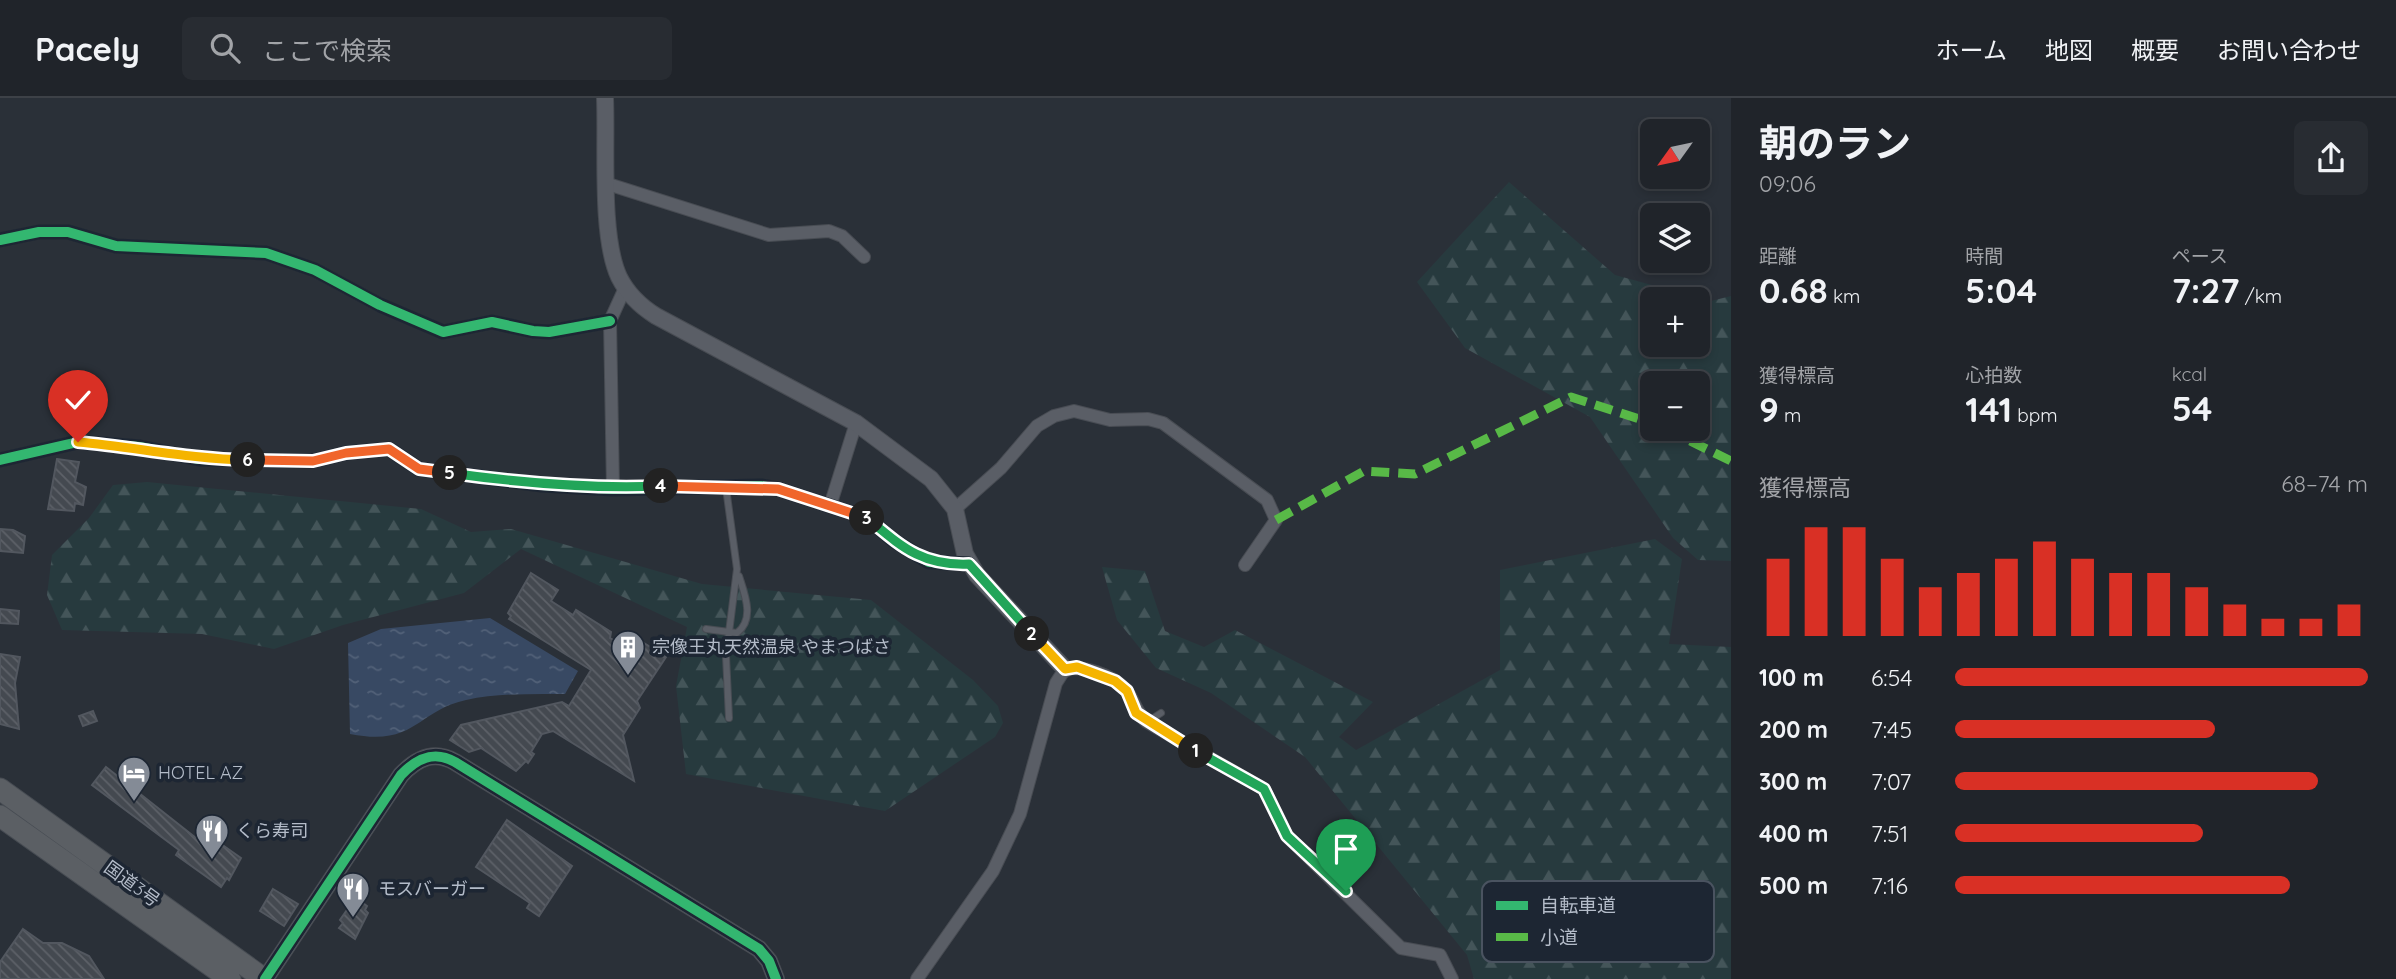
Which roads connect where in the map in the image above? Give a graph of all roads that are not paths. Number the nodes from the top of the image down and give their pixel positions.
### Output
1 (605, 98) edge
2 (608, 184) junction
3 (0, 240) edge
4 (864, 257) dead end
5 (625, 288) junction
6 (610, 321) junction
7 (856, 423) junction
8 (0, 460) edge
9 (726, 488) junction
10 (613, 489) junction
11 (830, 506) junction
12 (955, 509) junction
13 (969, 564) junction
14 (1245, 565) dead end
15 (737, 569) junction
16 (706, 629) dead end
17 (730, 631) junction
18 (1065, 669) junction
19 (1161, 713) dead end
20 (729, 718) dead end
21 (1147, 722) junction
22 (0, 789) edge
23 (0, 816) edge
24 (230, 979) edge
25 (265, 979) edge
26 (776, 979) edge
27 (917, 979) edge
28 (1452, 979) edge

1 - 2 street
2 - 4 street
2 - 5 street
3 - 6 street
5 - 6 street
5 - 7 street
6 - 10 street
7 - 11 street
7 - 12 street
8 - 10 street
9 - 10 street
9 - 11 street
9 - 15 lane
11 - 13 street
12 - 13 street
12 - 14 street
13 - 18 street
15 - 17 lane
15 - 17 lane
16 - 17 lane
17 - 20 lane
18 - 21 street
18 - 27 street
19 - 21 lane
21 - 28 street
22 - 25 highway, 国道3号
23 - 24 highway, 国道3号
25 - 26 street

